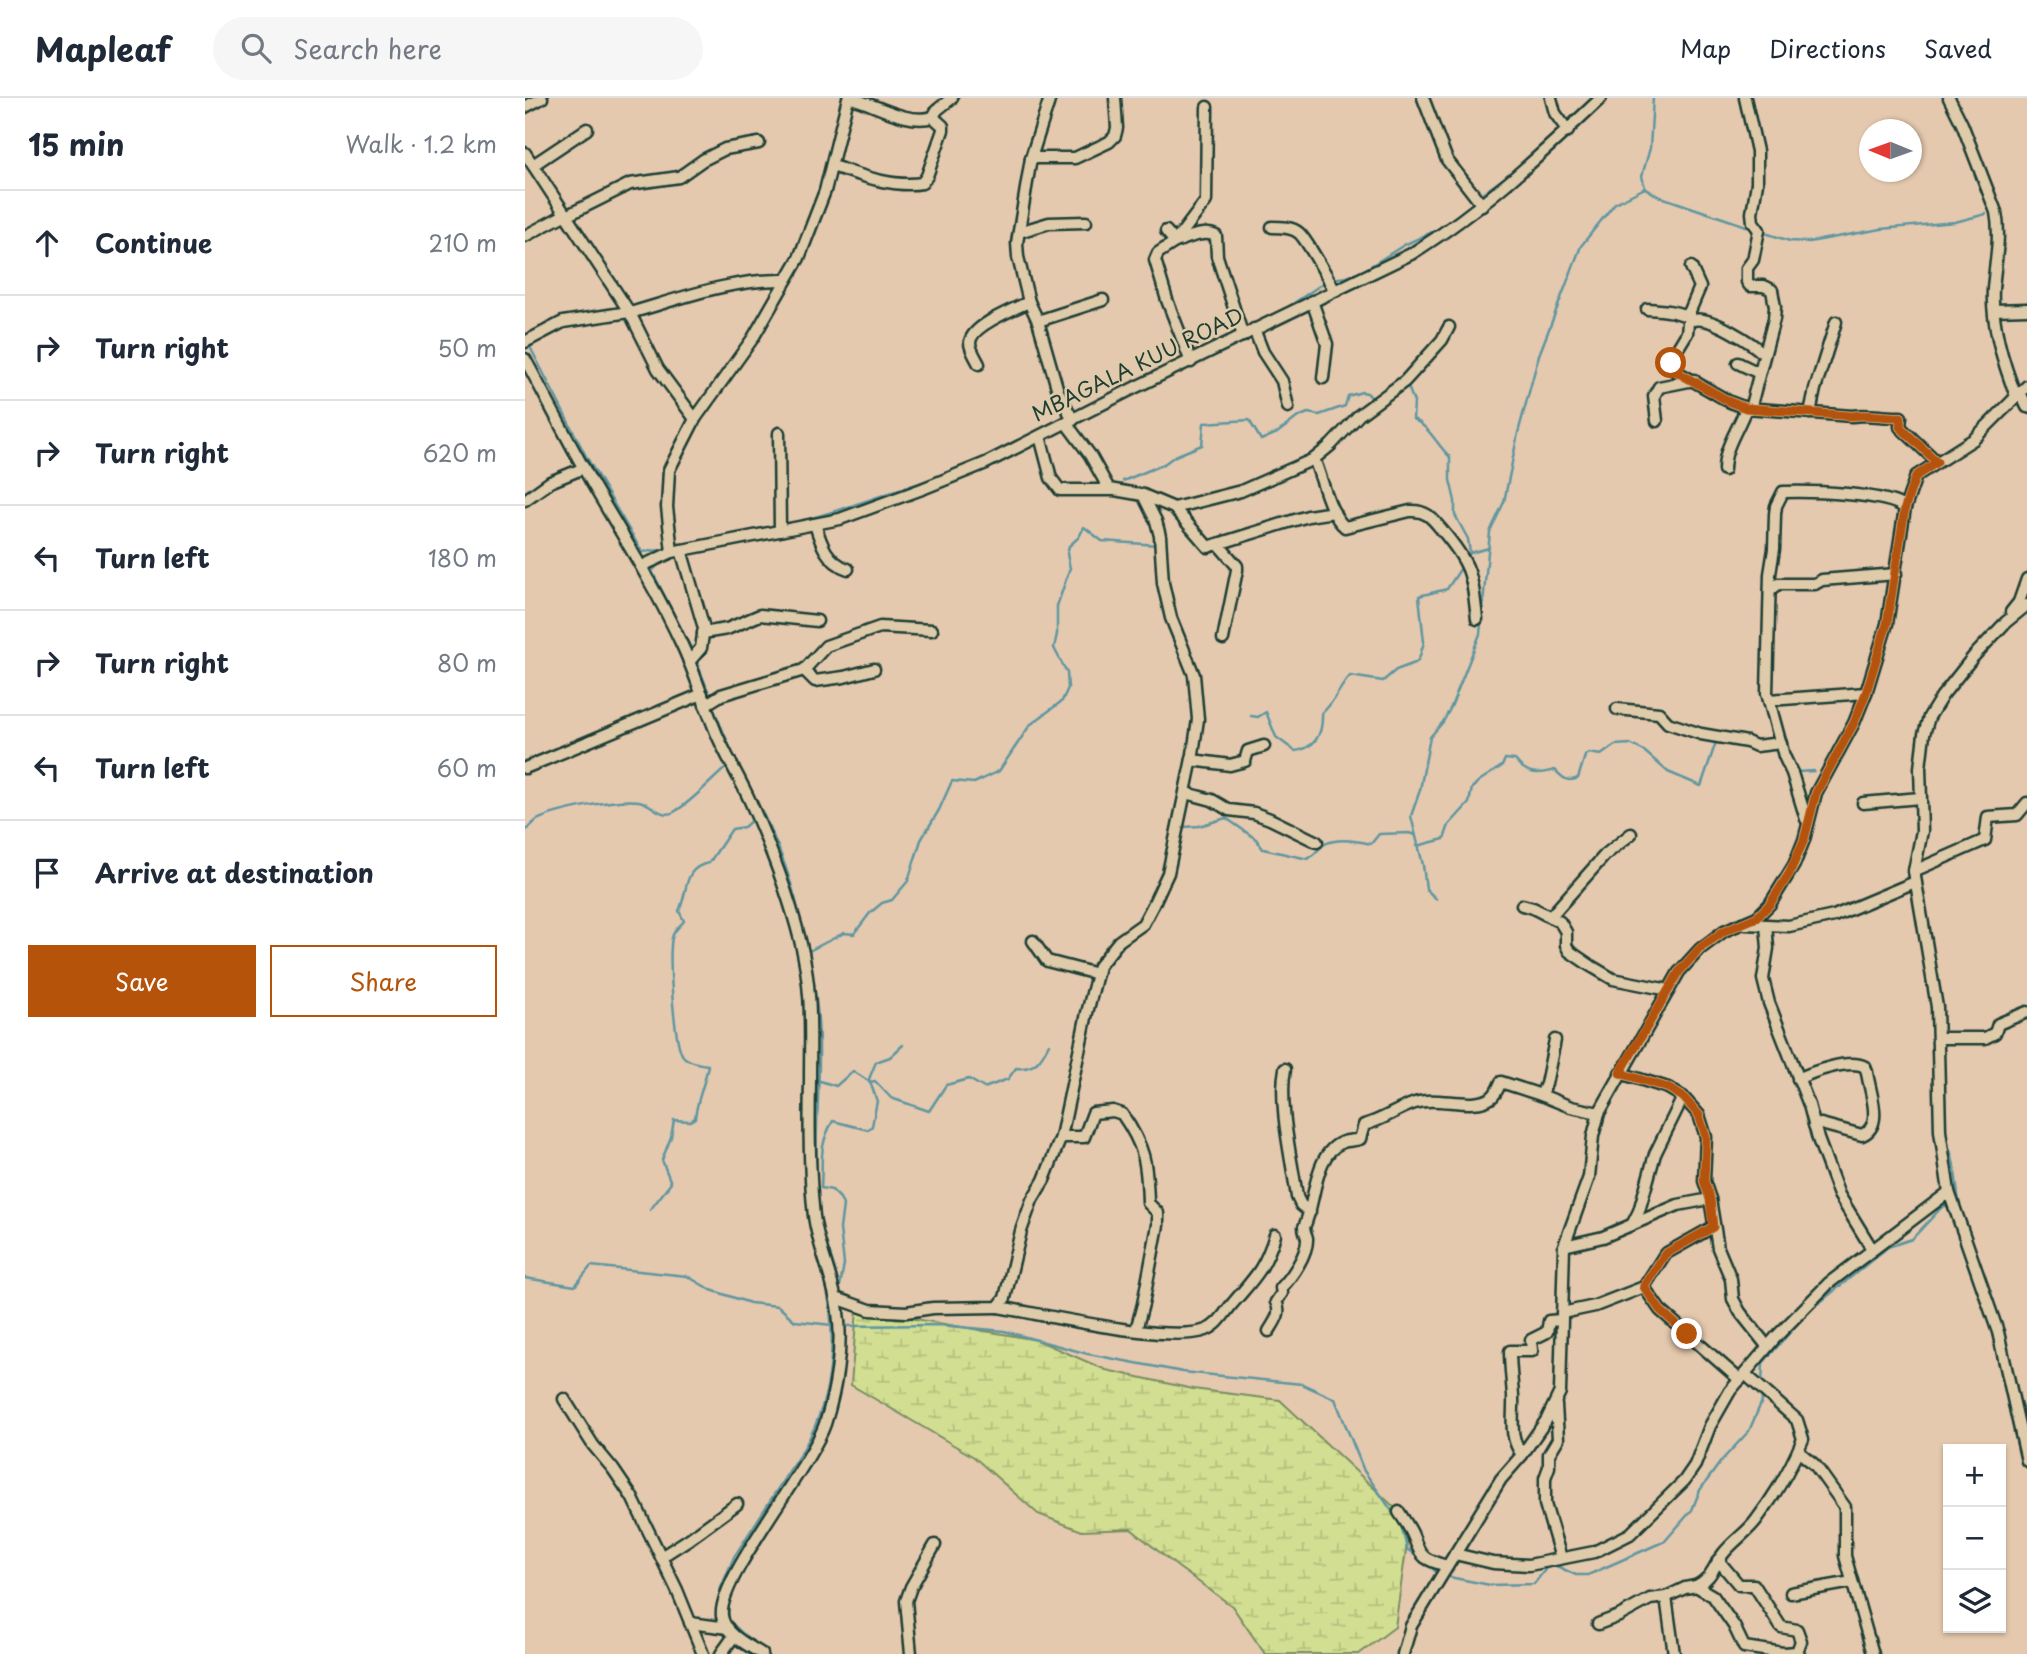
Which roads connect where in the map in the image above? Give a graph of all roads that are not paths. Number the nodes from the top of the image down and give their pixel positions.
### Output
1 (542, 98) edge
2 (849, 98) edge
3 (952, 98) edge
4 (1050, 98) edge
5 (1115, 98) edge
6 (1423, 98) edge
7 (1551, 98) edge
8 (1601, 98) edge
9 (1745, 98) edge
10 (1949, 98) edge
11 (525, 107) edge
12 (1207, 107) dead end
13 (933, 117) junction
14 (587, 129) dead end
15 (1568, 131) junction
16 (759, 143) dead end
17 (525, 153) edge
18 (1031, 158) junction
19 (533, 165) junction
20 (832, 166) junction
21 (1482, 205) junction
22 (567, 215) junction
23 (1086, 222) dead end
24 (1272, 227) dead end
25 (1167, 231) dead end
26 (1019, 232) junction
27 (525, 236) edge
28 (1175, 242) junction
29 (1691, 267) dead end
30 (786, 280) junction
31 (1334, 290) junction
32 (1103, 300) dead end
33 (1312, 301) junction
34 (1029, 302) junction
35 (1647, 309) dead end
36 (2027, 309) edge
37 (1994, 310) junction
38 (629, 313) junction
39 (1689, 317) junction
40 (1038, 321) junction
41 (1836, 322) dead end
42 (1449, 327) dead end
43 (1254, 329) junction
44 (1243, 336) junction
45 (525, 342) edge
46 (1764, 354) junction
47 (525, 359) edge
48 (1191, 362) junction
49 (979, 363) dead end
50 (1738, 363) dead end
51 (1759, 373) junction
52 (1323, 378) dead end
53 (1694, 380) junction
54 (2021, 392) edge
55 (1288, 407) dead end
56 (2027, 407) edge
57 (1748, 409) junction
58 (1810, 413) junction
59 (695, 419) junction
60 (1657, 421) dead end
61 (1070, 422) junction
62 (779, 433) dead end
63 (1040, 436) junction
64 (1314, 458) junction
65 (1937, 462) junction
66 (584, 468) junction
67 (1724, 470) dead end
68 (1112, 490) junction
69 (1143, 495) junction
70 (525, 500) edge
71 (1174, 508) junction
72 (1905, 508) junction
73 (1334, 512) junction
74 (815, 524) junction
75 (780, 531) junction
76 (1218, 544) junction
77 (676, 551) junction
78 (642, 566) junction
79 (848, 569) dead end
80 (1896, 574) junction
81 (2027, 579) edge
82 (1770, 592) junction
83 (2027, 605) edge
84 (1477, 619) dead end
85 (817, 621) dead end
86 (932, 630) dead end
87 (1996, 632) junction
88 (703, 633) junction
89 (1223, 639) dead end
90 (689, 662) junction
91 (874, 669) dead end
92 (804, 670) junction
93 (1866, 693) junction
94 (704, 700) junction
95 (1769, 701) junction
96 (1617, 709) dead end
97 (1781, 743) junction
98 (1264, 746) dead end
99 (1192, 760) junction
100 (525, 768) edge
101 (1186, 793) junction
102 (1920, 798) junction
103 (1863, 803) dead end
104 (2027, 803) edge
105 (1807, 823) junction
106 (1630, 834) dead end
107 (1318, 842) dead end
108 (1915, 876) junction
109 (1522, 905) dead end
110 (1550, 918) junction
111 (1740, 923) junction
112 (1766, 925) junction
113 (1033, 941) dead end
114 (1097, 974) junction
115 (1669, 990) junction
116 (2027, 1012) edge
117 (1939, 1038) junction
118 (1555, 1040) dead end
119 (1285, 1069) dead end
120 (1620, 1073) junction
121 (1798, 1079) junction
122 (1541, 1096) junction
123 (1683, 1097) junction
124 (1599, 1112) junction
125 (1814, 1125) junction
126 (1061, 1137) junction
127 (1949, 1192) junction
128 (1710, 1199) junction
129 (1310, 1212) junction
130 (1632, 1225) junction
131 (1713, 1227) junction
132 (1275, 1235) dead end
133 (1564, 1246) junction
134 (1872, 1249) junction
135 (1644, 1287) junction
136 (836, 1298) junction
137 (998, 1307) junction
138 (1562, 1316) junction
139 (1136, 1330) junction
140 (1269, 1331) dead end
141 (1767, 1346) junction
142 (1743, 1377) junction
143 (564, 1399) dead end
144 (1556, 1404) junction
145 (1798, 1451) junction
146 (1522, 1455) junction
147 (2027, 1457) edge
148 (737, 1504) dead end
149 (1399, 1512) dead end
150 (935, 1545) dead end
151 (1455, 1554) junction
152 (661, 1557) junction
153 (1561, 1559) junction
154 (1718, 1560) junction
155 (1443, 1572) junction
156 (1851, 1581) junction
157 (1696, 1587) junction
158 (1791, 1593) dead end
159 (1666, 1597) junction
160 (690, 1623) junction
161 (1598, 1624) dead end
162 (731, 1632) junction
163 (1798, 1653) edge
164 (703, 1654) edge
165 (720, 1654) edge
166 (762, 1654) edge
167 (911, 1654) edge
168 (1403, 1654) edge
169 (1674, 1654) edge
170 (1873, 1654) edge

1 - 11 street
2 - 13 street
2 - 20 street
3 - 13 street
4 - 18 street
5 - 18 street
6 - 21 street
7 - 15 street
8 - 15 street, MBAGALA KUU ROAD
9 - 46 street
10 - 37 street
12 - 28 street
13 - 20 street
14 - 19 street
15 - 21 street, MBAGALA KUU ROAD
16 - 22 street
17 - 19 street
18 - 26 street
19 - 22 street
20 - 30 street
21 - 31 street, MBAGALA KUU ROAD
22 - 27 street
22 - 38 street
23 - 26 street
24 - 31 street
25 - 28 street
26 - 34 street
28 - 44 street
28 - 48 street
29 - 39 street
30 - 38 street
30 - 59 street
31 - 33 street, MBAGALA KUU ROAD
32 - 40 street
33 - 43 street, MBAGALA KUU ROAD
33 - 52 street
34 - 40 street
34 - 49 street
35 - 39 street
36 - 37 street
37 - 54 street
38 - 45 street
38 - 59 street
39 - 46 street
39 - 53 street
40 - 61 street
41 - 58 street
42 - 64 street
43 - 44 street, MBAGALA KUU ROAD
43 - 55 street
44 - 48 street, MBAGALA KUU ROAD
46 - 51 street
47 - 66 street
48 - 61 street, MBAGALA KUU ROAD
50 - 51 street
51 - 57 street
53 - 57 street
53 - 60 street
54 - 56 street
54 - 65 street
57 - 58 street
57 - 67 street
58 - 65 street
59 - 77 street
61 - 63 street, MBAGALA KUU ROAD
61 - 68 street
62 - 75 street
63 - 68 street
63 - 74 street, MBAGALA KUU ROAD
64 - 71 street
64 - 73 street
65 - 72 street
66 - 70 street
66 - 78 street
68 - 69 street
69 - 71 street
69 - 99 street
71 - 76 street
72 - 80 street
72 - 82 street
73 - 76 street
73 - 84 street
74 - 75 street, MBAGALA KUU ROAD
74 - 79 street
75 - 77 street, MBAGALA KUU ROAD
76 - 89 street
77 - 78 street, MBAGALA KUU ROAD
77 - 88 street
78 - 90 street
80 - 82 street
80 - 93 street
81 - 87 street
82 - 95 street
83 - 87 street
85 - 88 street
86 - 92 street
87 - 102 street
88 - 90 street
90 - 94 street
91 - 92 street
92 - 94 street
93 - 95 street
93 - 105 street
94 - 100 street
94 - 136 street
95 - 97 street
96 - 97 street
97 - 105 street
98 - 99 street
99 - 101 street
101 - 107 street
101 - 114 street
102 - 103 street
102 - 108 street
104 - 108 street
105 - 111 street
106 - 110 street
108 - 112 street
108 - 117 street
109 - 110 street
110 - 115 street
111 - 112 street
111 - 115 street
112 - 121 street
113 - 114 street
114 - 126 street
115 - 120 street
116 - 117 street
117 - 127 street
118 - 122 street
119 - 129 street
120 - 123 street
120 - 124 street
121 - 125 street
121 - 125 street
122 - 124 street
122 - 129 street
123 - 128 street
123 - 130 street
124 - 133 street
125 - 134 street
126 - 137 street
126 - 139 street
127 - 134 street
127 - 147 street
128 - 130 street
128 - 131 street
129 - 140 street
130 - 133 street
131 - 135 street
131 - 141 street
132 - 139 street
133 - 138 street
134 - 141 street
135 - 138 street
135 - 142 street
136 - 137 street
136 - 162 street
137 - 139 street
138 - 144 street
138 - 146 street
141 - 142 street
142 - 145 street
142 - 153 street
143 - 152 street
144 - 146 street
144 - 153 street
145 - 154 street
145 - 156 street
146 - 151 street
148 - 152 street
149 - 155 street
150 - 167 street
151 - 153 street
151 - 155 street
152 - 160 street
154 - 157 street
154 - 163 street
155 - 168 street
156 - 158 street
156 - 170 street
157 - 159 street
157 - 163 street
159 - 161 street
159 - 169 street
160 - 162 street
160 - 164 street
162 - 165 street
162 - 166 street

